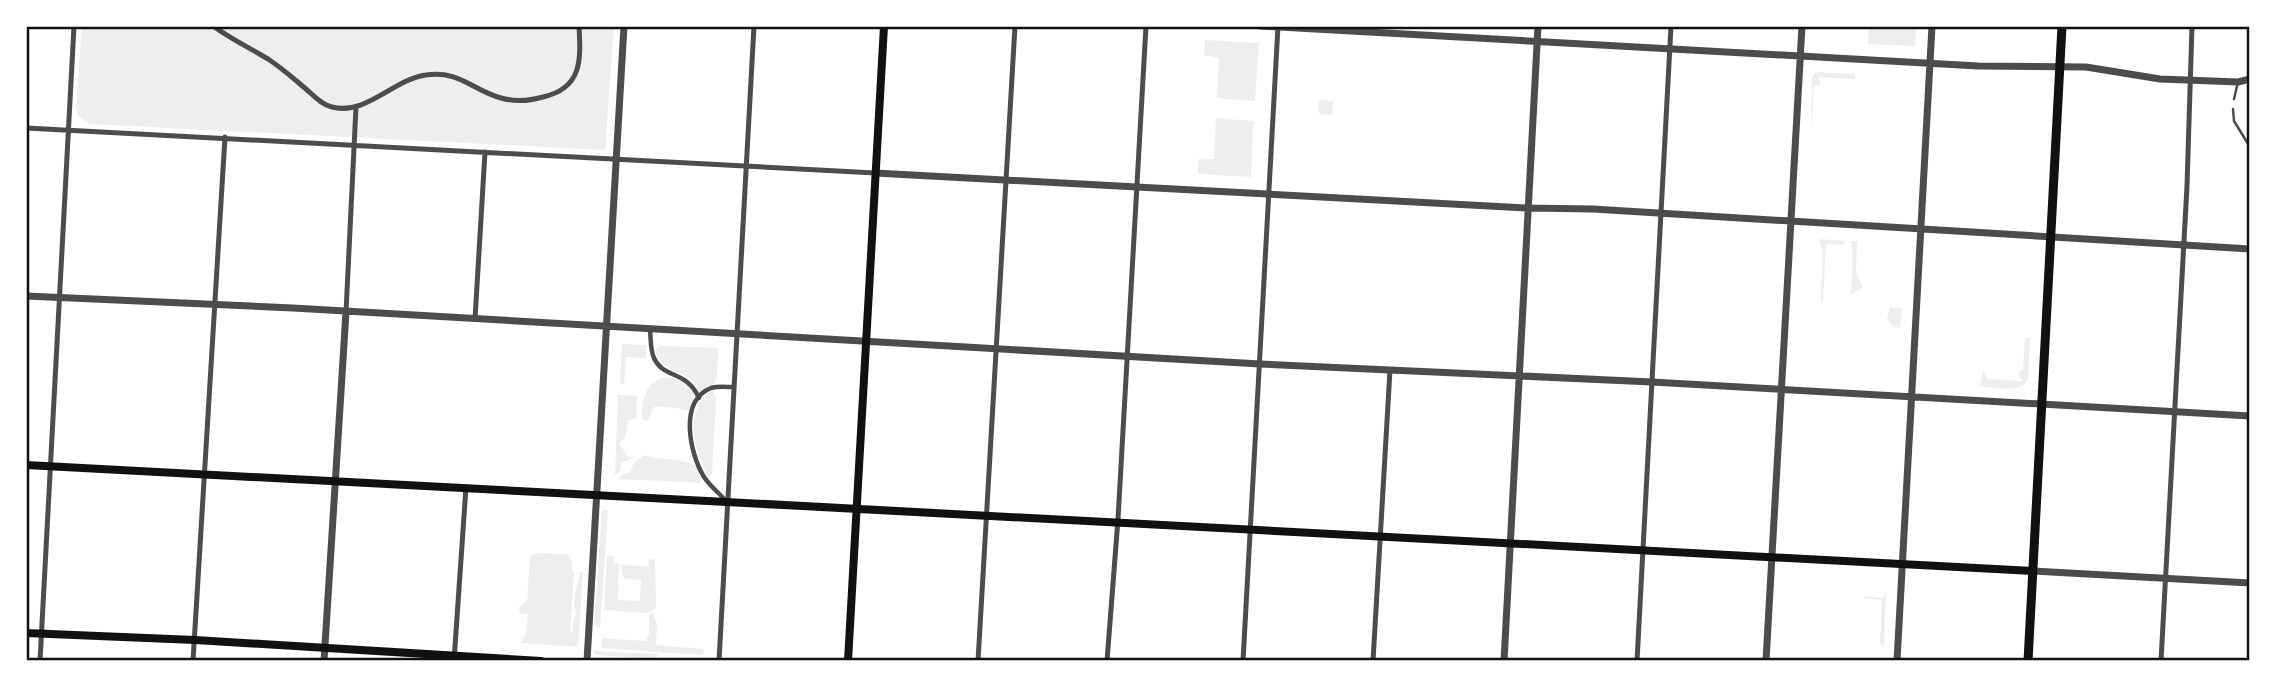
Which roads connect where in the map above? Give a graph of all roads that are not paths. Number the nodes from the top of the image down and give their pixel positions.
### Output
1 (74, 26) edge
2 (214, 26) edge
3 (579, 26) edge
4 (624, 26) edge
5 (754, 26) edge
6 (884, 26) edge
7 (1015, 26) edge
8 (1146, 26) edge
9 (1260, 26) edge
10 (1538, 26) edge
11 (1671, 26) edge
12 (1802, 26) edge
13 (1932, 26) edge
14 (2062, 26) edge
15 (2192, 26) edge
16 (1278, 27) edge
17 (1407, 30) edge
18 (1537, 41) junction
19 (1670, 48) junction
20 (1800, 56) junction
21 (1930, 63) junction
22 (2060, 67) junction
23 (2250, 79) edge
24 (2191, 80) junction
25 (2238, 82) junction
26 (2234, 99) dead end
27 (356, 107) junction
28 (2234, 110) dead end
29 (26, 128) edge
30 (69, 130) junction
31 (225, 137) junction
32 (355, 145) junction
33 (2250, 147) edge
34 (485, 152) junction
35 (615, 159) junction
36 (746, 165) junction
37 (875, 173) junction
38 (1007, 180) junction
39 (1136, 187) junction
40 (1267, 195) junction
41 (1528, 208) junction
42 (1661, 213) junction
43 (1792, 221) junction
44 (1921, 229) junction
45 (2051, 237) junction
46 (2183, 245) junction
47 (2250, 248) edge
48 (26, 296) edge
49 (60, 298) junction
50 (215, 306) junction
51 (346, 312) junction
52 (475, 319) junction
53 (606, 327) junction
54 (650, 330) junction
55 (736, 335) junction
56 (865, 343) junction
57 (998, 348) junction
58 (1127, 356) junction
59 (1260, 364) junction
60 (1390, 370) junction
61 (1519, 376) junction
62 (1652, 382) junction
63 (733, 387) junction
64 (1783, 389) junction
65 (1911, 398) junction
66 (699, 399) junction
67 (2042, 405) junction
68 (2174, 412) junction
69 (2250, 416) edge
70 (26, 465) edge
71 (50, 466) junction
72 (205, 474) junction
73 (337, 480) junction
74 (466, 487) junction
75 (597, 494) junction
76 (727, 502) junction
77 (857, 509) junction
78 (988, 516) junction
79 (1118, 523) junction
80 (1249, 530) junction
81 (1381, 537) junction
82 (1510, 544) junction
83 (1643, 551) junction
84 (1772, 558) junction
85 (1903, 564) junction
86 (2033, 571) junction
87 (2164, 580) junction
88 (2250, 583) edge
89 (26, 632) edge
90 (41, 633) junction
91 (195, 640) junction
92 (325, 649) junction
93 (455, 658) edge
94 (40, 661) edge
95 (193, 661) edge
96 (324, 661) edge
97 (541, 661) edge
98 (587, 661) edge
99 (719, 661) edge
100 (848, 661) edge
101 (978, 661) edge
102 (1107, 661) edge
103 (1243, 661) edge
104 (1373, 661) edge
105 (1504, 661) edge
106 (1636, 661) edge
107 (1766, 661) edge
108 (1897, 661) edge
109 (2028, 661) edge
110 (2161, 661) edge

1 - 30 street
2 - 27 street
3 - 27 street
4 - 35 street
5 - 36 street
6 - 37 main road
7 - 38 street
8 - 39 street
9 - 16 street
10 - 18 street
11 - 19 street
12 - 20 street
13 - 21 street
14 - 22 main road
15 - 24 street
16 - 17 street
16 - 40 street
17 - 18 street
18 - 19 street
18 - 41 street
19 - 20 street
19 - 42 street
20 - 21 street
20 - 43 street
21 - 22 street
21 - 44 street
22 - 24 street
22 - 45 main road
23 - 25 street
24 - 25 street
24 - 46 street
25 - 26 lane
27 - 32 street
28 - 33 lane
29 - 30 street
30 - 31 street
30 - 49 street
31 - 32 street
31 - 50 street
32 - 34 street
32 - 51 street
34 - 35 street
34 - 52 street
35 - 36 street
35 - 53 street
36 - 37 street
36 - 55 street
37 - 38 street
37 - 56 main road
38 - 39 street
38 - 57 street
39 - 40 street
39 - 58 street
40 - 41 street
40 - 59 street
41 - 42 street
41 - 61 street
42 - 43 street
42 - 62 street
43 - 44 street
43 - 64 street
44 - 45 street
44 - 65 street
45 - 46 street
45 - 67 main road
46 - 47 street
46 - 68 street
48 - 49 street
49 - 50 street
49 - 71 street
50 - 51 street
50 - 72 street
51 - 52 street
51 - 73 street
52 - 53 street
53 - 54 street
53 - 75 street
54 - 55 street
54 - 66 street
55 - 56 street
55 - 63 street
56 - 57 street
56 - 77 main road
57 - 58 street
57 - 78 street
58 - 59 street
58 - 79 street
59 - 60 street
59 - 80 street
60 - 61 street
60 - 81 street
61 - 62 street
61 - 82 street
62 - 64 street
62 - 83 street
63 - 66 street
63 - 76 street
64 - 65 street
64 - 84 street
65 - 67 street
65 - 85 street
66 - 76 street
67 - 68 street
67 - 86 main road
68 - 69 street
68 - 87 street
70 - 71 main road
71 - 72 main road
71 - 90 street
72 - 73 main road
72 - 91 street
73 - 74 main road
73 - 92 street
74 - 75 main road
74 - 93 street
75 - 76 main road
75 - 98 street
76 - 77 main road
76 - 99 street
77 - 78 main road
77 - 100 main road
78 - 79 main road
78 - 101 street
79 - 80 main road
79 - 102 street
80 - 81 main road
80 - 103 street
81 - 82 main road
81 - 104 street
82 - 83 main road
82 - 105 street
83 - 84 main road
83 - 106 street
84 - 85 main road
84 - 107 street
85 - 86 main road
85 - 108 street
86 - 87 street
86 - 109 main road
87 - 88 street
87 - 110 street
89 - 90 main road
90 - 91 main road
90 - 94 street
91 - 92 main road
91 - 95 street
92 - 93 main road
92 - 96 street
93 - 97 main road

